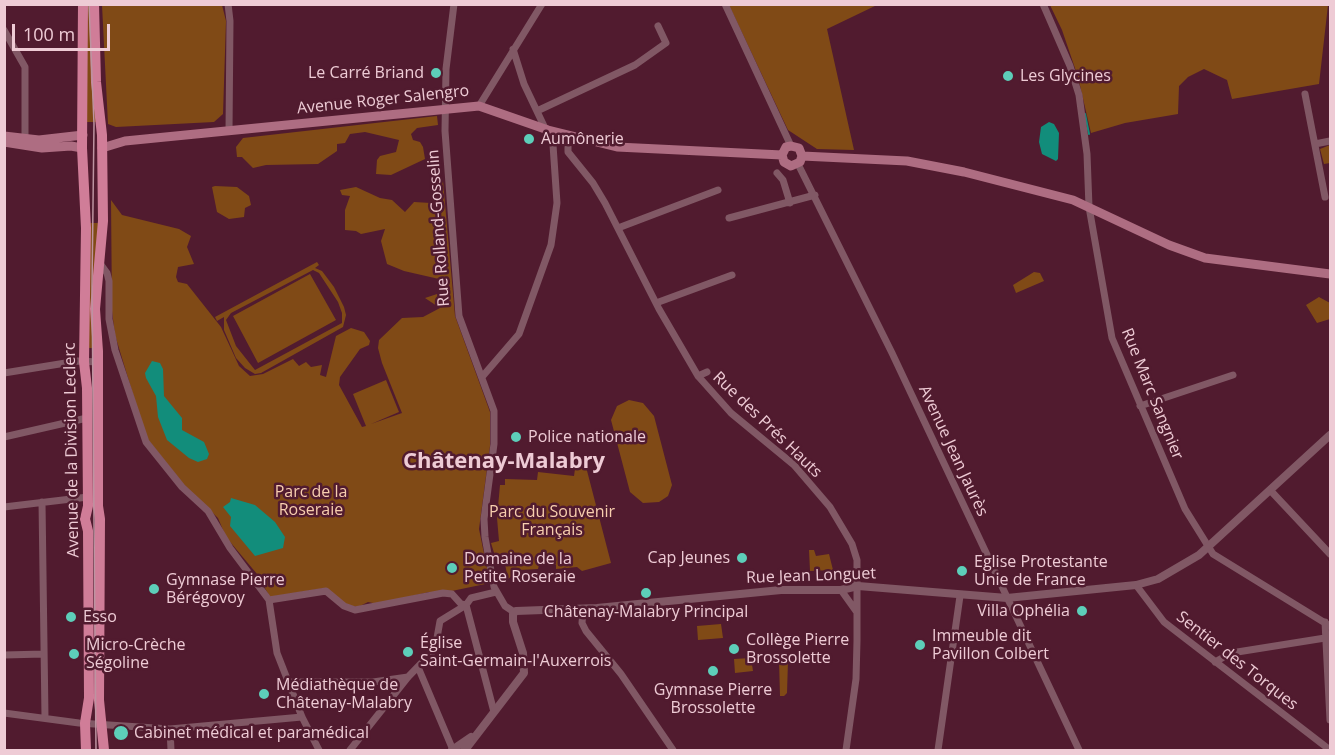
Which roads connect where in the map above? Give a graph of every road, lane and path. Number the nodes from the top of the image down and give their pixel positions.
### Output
1 (83, 4) edge
2 (94, 4) edge
3 (228, 4) edge
4 (454, 4) edge
5 (542, 4) edge
6 (725, 4) edge
7 (1043, 4) edge
8 (657, 26) dead end
9 (4, 30) edge
10 (513, 49) junction
11 (1305, 94) dead end
12 (479, 106) junction
13 (446, 110) junction
14 (537, 111) junction
15 (548, 130) junction
16 (229, 131) junction
17 (83, 135) junction
18 (102, 135) junction
19 (4, 136) edge
20 (568, 136) junction
21 (25, 139) junction
22 (125, 141) junction
23 (1330, 141) edge
24 (4, 142) edge
25 (1315, 144) junction
26 (791, 146) junction
27 (82, 148) junction
28 (102, 148) junction
29 (782, 155) junction
30 (800, 160) junction
31 (777, 173) dead end
32 (718, 190) dead end
33 (815, 195) junction
34 (1325, 197) dead end
35 (790, 203) junction
36 (1089, 207) junction
37 (729, 218) dead end
38 (618, 228) junction
39 (97, 261) junction
40 (1330, 274) edge
41 (732, 275) dead end
42 (656, 303) junction
43 (84, 362) junction
44 (98, 362) junction
45 (707, 372) dead end
46 (4, 373) edge
47 (1233, 375) dead end
48 (698, 376) junction
49 (482, 377) junction
50 (1140, 406) junction
51 (87, 418) junction
52 (1330, 435) edge
53 (4, 436) edge
54 (1270, 490) junction
55 (88, 497) junction
56 (42, 502) junction
57 (4, 507) edge
58 (1208, 548) junction
59 (1330, 554) edge
60 (1136, 585) junction
61 (858, 586) junction
62 (841, 590) junction
63 (496, 592) junction
64 (960, 596) junction
65 (1007, 598) junction
66 (269, 600) junction
67 (466, 605) junction
68 (583, 609) junction
69 (514, 612) junction
70 (857, 613) junction
71 (1328, 624) edge
72 (1325, 638) junction
73 (45, 654) junction
74 (4, 655) edge
75 (1215, 662) junction
76 (418, 667) junction
77 (408, 677) junction
78 (287, 681) junction
79 (494, 712) junction
80 (4, 713) edge
81 (45, 717) junction
82 (302, 717) junction
83 (1330, 720) edge
84 (85, 723) junction
85 (104, 724) junction
86 (170, 729) junction
87 (477, 731) junction
88 (86, 750) edge
89 (104, 750) edge
90 (171, 750) edge
91 (319, 750) edge
92 (350, 750) edge
93 (452, 750) edge
94 (465, 750) edge
95 (673, 750) edge
96 (846, 750) edge
97 (938, 750) edge
98 (1079, 750) edge
99 (1330, 750) edge

1 - 17 main road
2 - 18 main road
3 - 16 street
4 - 13 street, Rue Rolland-Gosselin
5 - 10 street
6 - 26 street
7 - 36 street, Rue Marc Sangnier
8 - 14 street
9 - 21 street
10 - 12 street
10 - 14 street
11 - 25 street
12 - 13 main road, Avenue Roger Salengro
12 - 15 main road, Avenue Roger Salengro
13 - 16 main road, Avenue Roger Salengro
13 - 49 street, Rue Rolland-Gosselin
14 - 15 street
15 - 20 main road, Avenue Roger Salengro
15 - 49 street
16 - 22 main road, Avenue Roger Salengro
17 - 18 main road
17 - 21 main road
17 - 27 main road, Avenue de la Division Leclerc
18 - 22 main road, Avenue Roger Salengro
18 - 28 main road, Avenue de la Division Leclerc
19 - 21 main road
20 - 29 main road, Avenue Roger Salengro
20 - 38 street, Rue des Prés Hauts
22 - 28 main road, Avenue Roger Salengro
23 - 25 street
24 - 27 main road
25 - 34 street
26 - 29 main road
26 - 30 main road
27 - 28 main road
27 - 43 main road, Avenue de la Division Leclerc
28 - 39 main road, Avenue de la Division Leclerc
29 - 30 main road
30 - 33 street, Avenue Jean Jaurès
30 - 36 main road
31 - 35 street
32 - 38 street
33 - 35 street
33 - 65 street, Avenue Jean Jaurès
35 - 37 street
36 - 40 main road
36 - 50 street, Rue Marc Sangnier
38 - 42 street, Rue des Prés Hauts
39 - 44 main road, Avenue de la Division Leclerc
39 - 66 street
41 - 42 street
42 - 48 street, Rue des Prés Hauts
43 - 44 street
43 - 46 street
43 - 51 main road, Avenue de la Division Leclerc
44 - 85 main road, Avenue de la Division Leclerc
45 - 48 street
47 - 50 street
48 - 61 street, Rue des Prés Hauts
49 - 63 street, Rue Rolland-Gosselin
50 - 58 street, Rue Marc Sangnier
51 - 53 street
51 - 55 main road, Avenue de la Division Leclerc
52 - 54 street, Rue Jean Longuet
54 - 58 street, Rue Jean Longuet
54 - 59 street
55 - 56 street
55 - 84 main road, Avenue de la Division Leclerc
56 - 57 street
56 - 73 street
58 - 60 street, Rue Jean Longuet
58 - 71 street
60 - 65 street, Rue Jean Longuet
60 - 75 street, Sentier des Torques
61 - 62 street, Rue Jean Longuet
61 - 64 street, Rue Jean Longuet
61 - 70 street, Rue des Prés Hauts
62 - 68 street, Rue Jean Longuet
62 - 70 street
63 - 67 street
63 - 69 street
64 - 65 street, Rue Jean Longuet
64 - 97 street
65 - 98 street, Avenue Jean Jaurès
66 - 67 street
66 - 78 street
67 - 76 street
67 - 79 street
68 - 69 street, Rue Jean Longuet
68 - 95 street
69 - 79 street
70 - 96 street, Rue des Prés Hauts
71 - 72 street
72 - 75 street
72 - 83 street
73 - 74 street
73 - 81 street
75 - 99 street, Sentier des Torques
76 - 77 street
76 - 93 street
77 - 78 street
77 - 92 street
78 - 82 street
79 - 87 street
80 - 81 street
81 - 84 street
82 - 86 street
82 - 91 street
84 - 85 street
84 - 88 main road, Avenue de la Division Leclerc
85 - 86 street
85 - 89 main road, Avenue de la Division Leclerc
86 - 90 street
87 - 93 street
87 - 94 street

